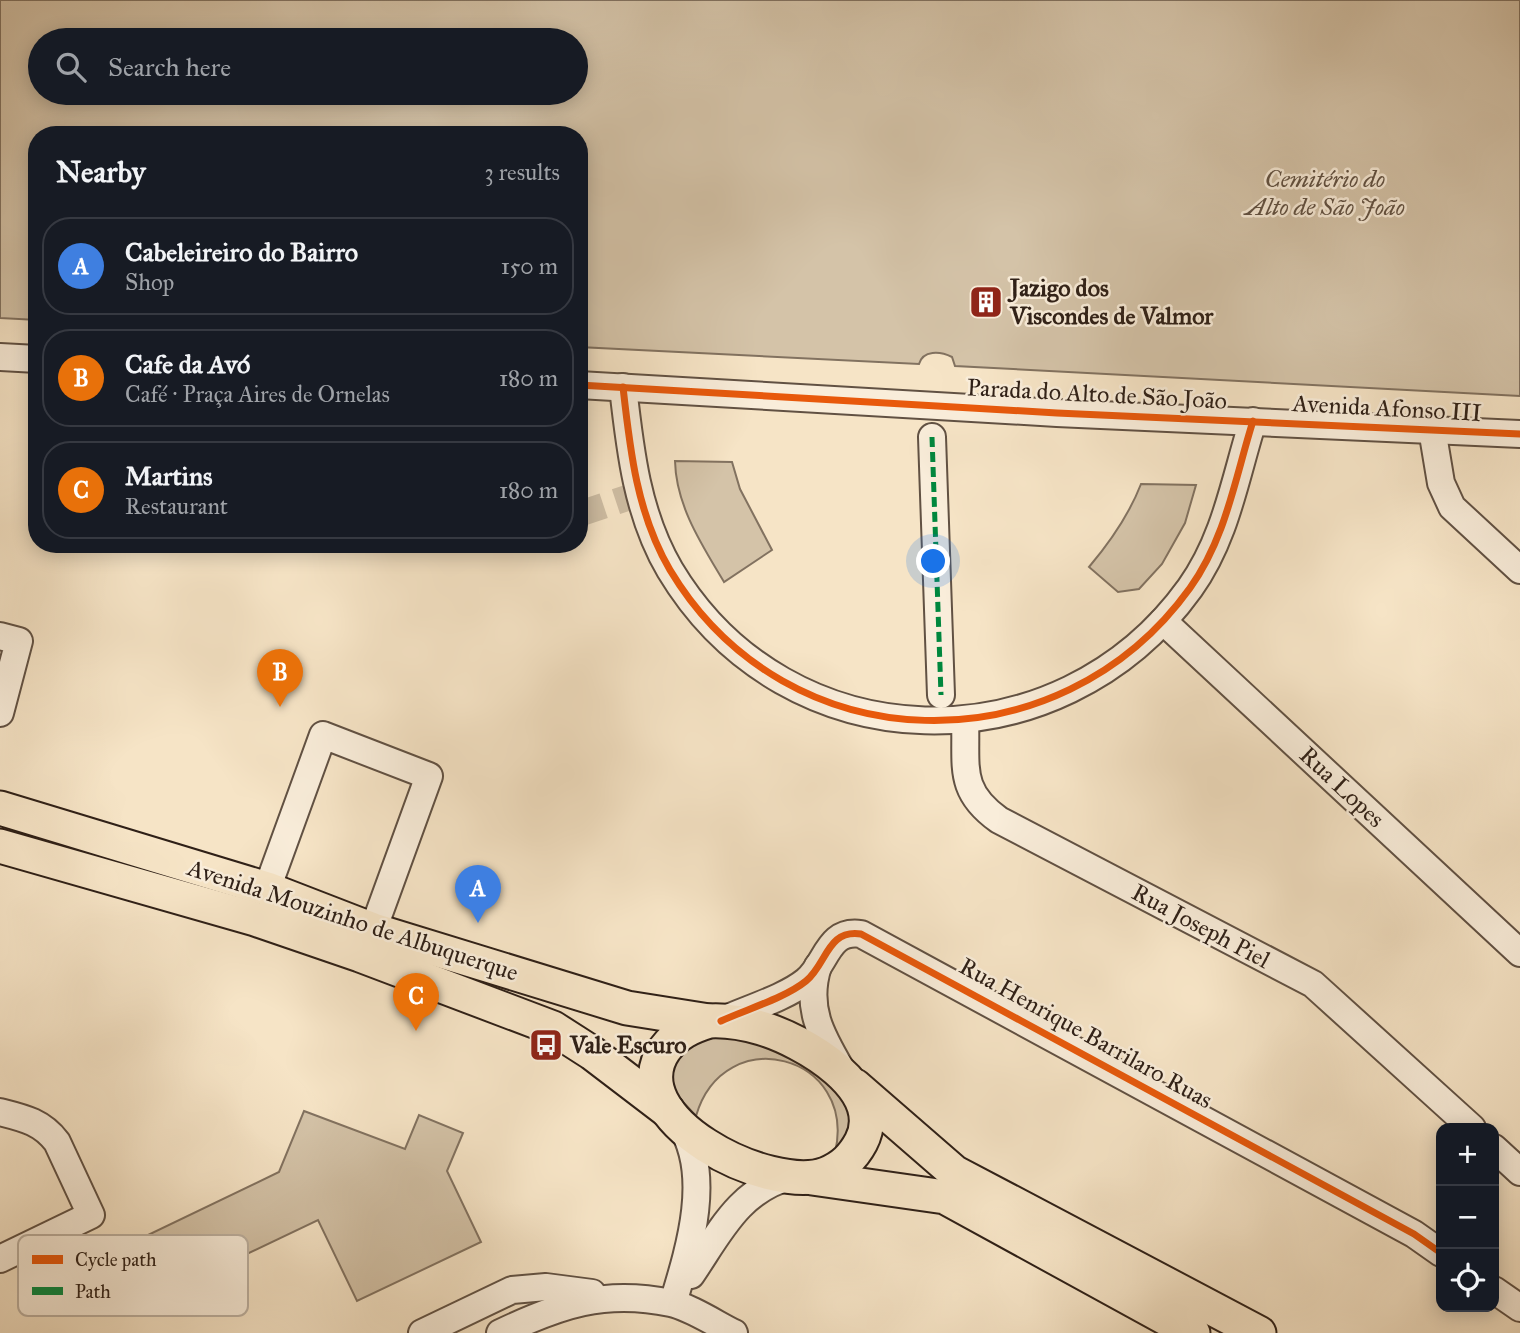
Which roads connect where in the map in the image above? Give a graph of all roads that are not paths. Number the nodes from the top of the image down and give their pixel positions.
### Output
1 (0, 357) edge
2 (28, 359) edge
3 (588, 385) edge
4 (623, 387) junction
5 (1253, 421) junction
6 (1433, 429) junction
7 (1520, 434) edge
8 (932, 437) dead end
9 (1520, 570) edge
10 (1163, 621) junction
11 (0, 636) edge
12 (942, 695) dead end
13 (0, 713) edge
14 (965, 720) junction
15 (0, 808) edge
16 (0, 846) edge
17 (261, 904) junction
18 (367, 942) junction
19 (1520, 953) edge
20 (818, 966) junction
21 (715, 1021) junction
22 (850, 1081) junction
23 (0, 1112) edge
24 (674, 1117) junction
25 (1466, 1123) edge
26 (1499, 1153) edge
27 (1520, 1172) edge
28 (797, 1177) junction
29 (49, 1235) edge
30 (1436, 1249) edge
31 (18, 1250) edge
32 (0, 1259) edge
33 (1499, 1293) edge
34 (621, 1298) junction
35 (673, 1303) junction
36 (1520, 1308) edge
37 (422, 1333) edge
38 (500, 1333) edge
39 (734, 1333) edge
40 (1193, 1333) edge
41 (1259, 1333) edge

1 - 2 street
3 - 4 street
4 - 5 street, Parada do Alto de São João
4 - 14 street, Parada do Alto de São João
5 - 6 street, Avenida Afonso III
5 - 10 street, Parada do Alto de São João
6 - 7 street, Avenida Afonso III
6 - 9 street
8 - 12 street
10 - 14 street, Parada do Alto de São João
10 - 19 street, Rua Lopes
11 - 13 street
14 - 25 street, Rua Joseph Piel
15 - 17 main road, Avenida Mouzinho de Albuquerque
16 - 17 main road, Avenida Mouzinho de Albuquerque
17 - 18 main road, Avenida Mouzinho de Albuquerque
17 - 18 street
18 - 21 main road, Avenida Mouzinho de Albuquerque
18 - 24 main road, Avenida Mouzinho de Albuquerque
20 - 21 street, Rua Henrique Barrilaro Ruas
20 - 22 street, Rua Henrique Barrilaro Ruas
20 - 30 street, Rua Henrique Barrilaro Ruas
21 - 22 main road
21 - 24 main road
22 - 28 main road
22 - 41 main road
23 - 29 street
24 - 28 main road
24 - 35 street
26 - 27 street
28 - 35 street
28 - 40 main road
31 - 32 street
33 - 36 street
34 - 35 street
34 - 37 street
34 - 38 street
35 - 39 street

